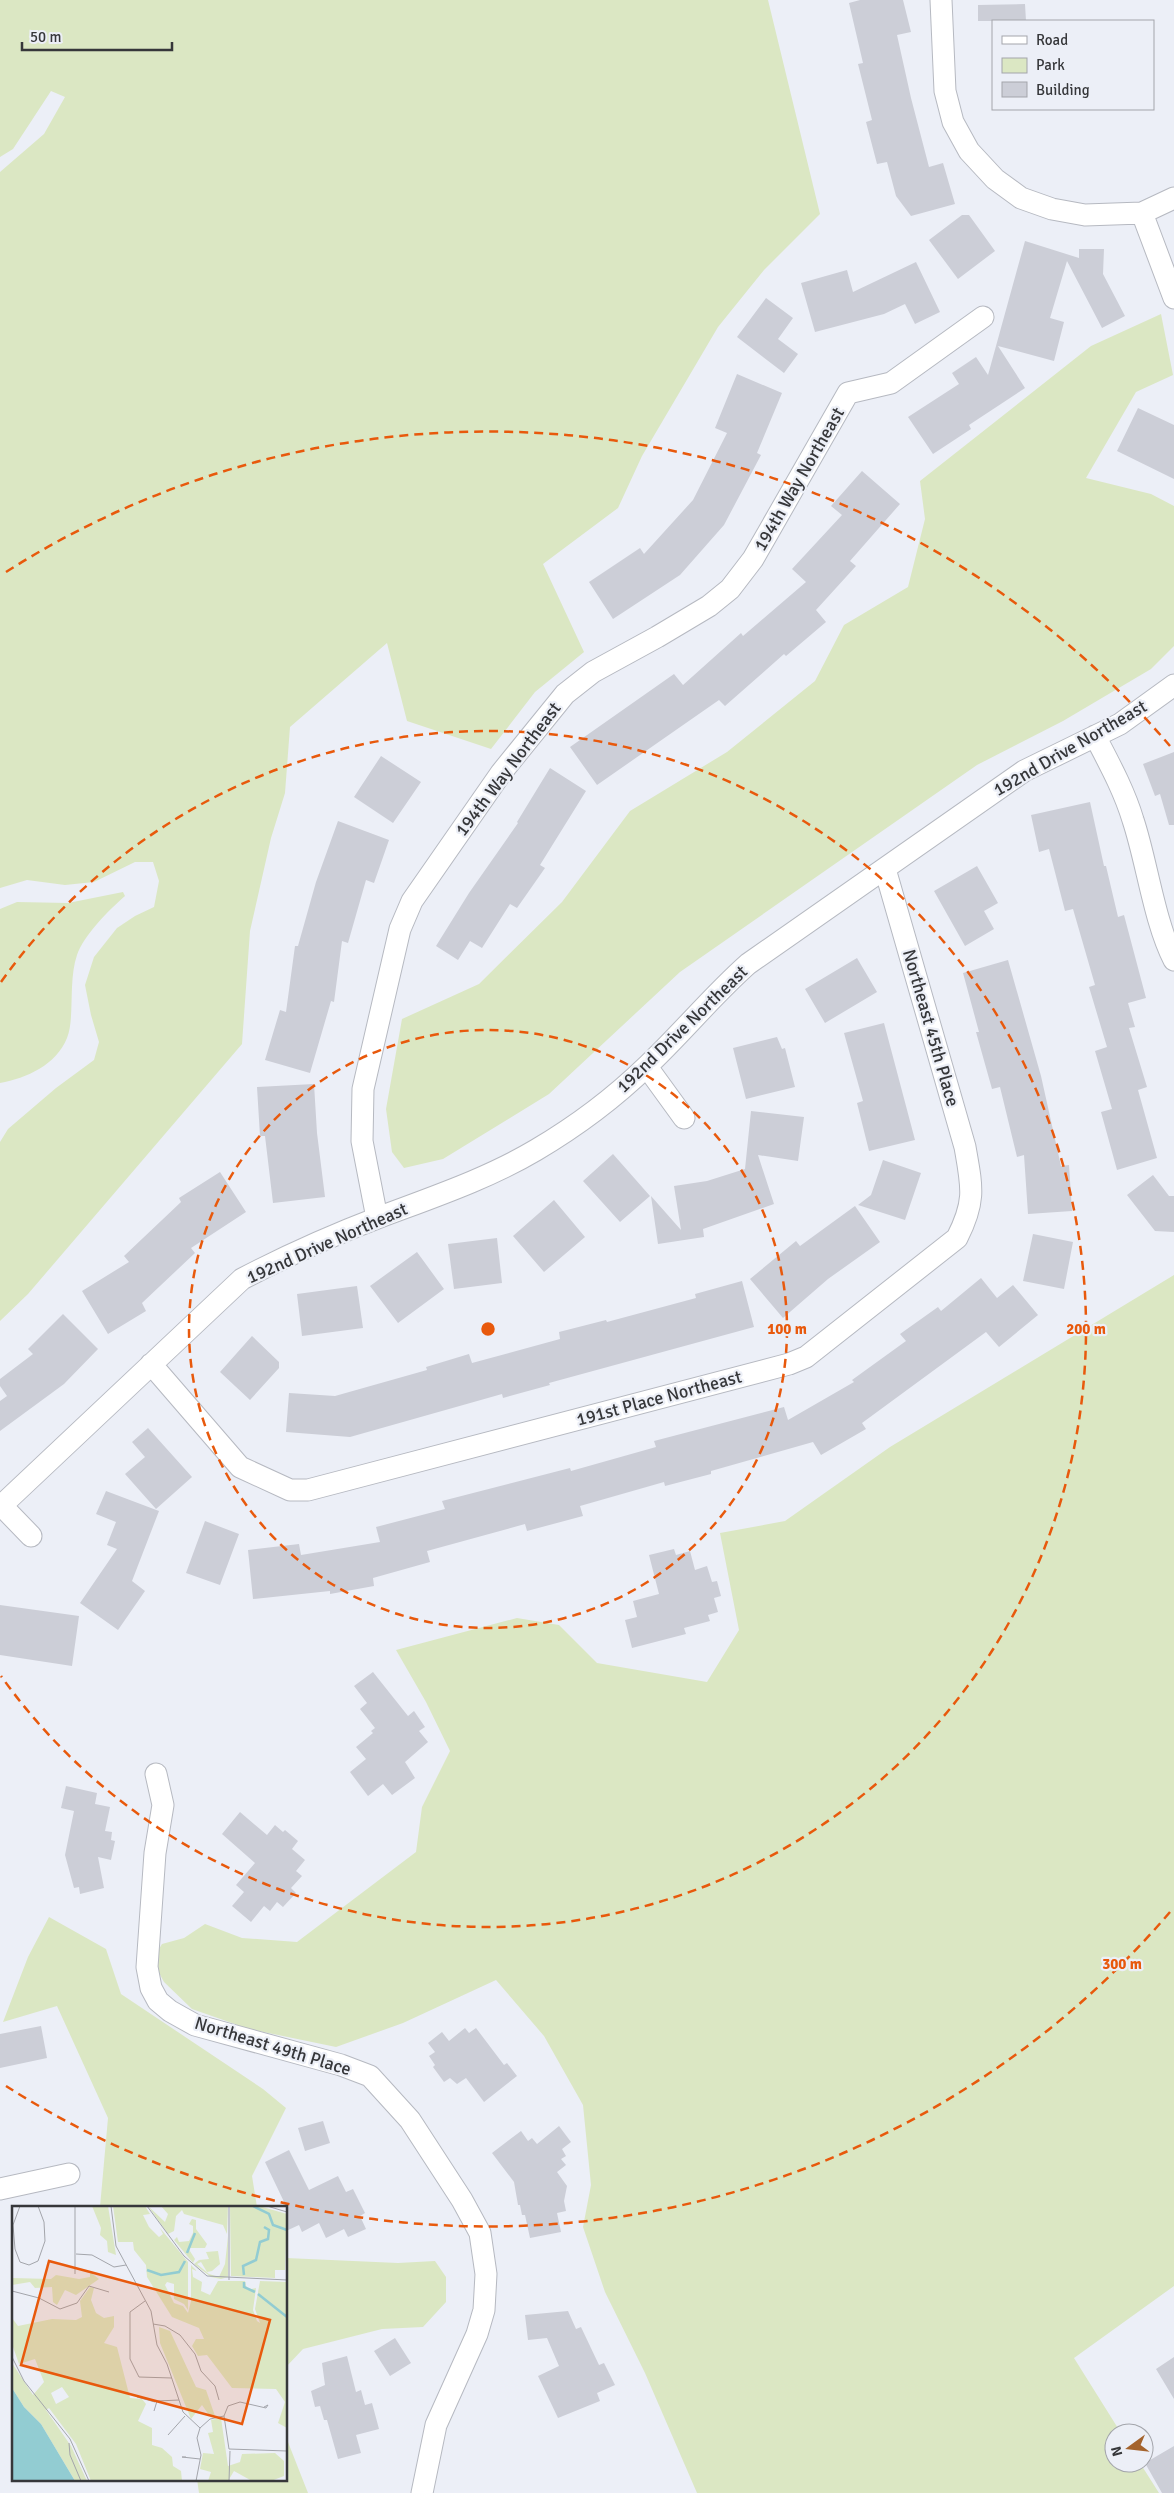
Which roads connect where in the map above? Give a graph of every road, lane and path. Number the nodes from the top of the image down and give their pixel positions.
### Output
1 (941, 0) edge
2 (1174, 198) edge
3 (1142, 213) junction
4 (1174, 298) edge
5 (983, 316) dead end
6 (1174, 685) edge
7 (1095, 736) junction
8 (885, 869) junction
9 (1174, 960) edge
10 (647, 1067) junction
11 (684, 1118) dead end
12 (972, 1187) joint
13 (377, 1218) junction
14 (151, 1364) junction
15 (1, 1507) edge
16 (31, 1536) dead end
17 (156, 1774) dead end
18 (69, 2174) dead end
19 (0, 2189) edge
20 (422, 2493) edge

1 - 3 street
2 - 3 street
3 - 4 street
5 - 13 street, 194th Way Northeast
6 - 7 street, 192nd Drive Northeast
7 - 8 street, 192nd Drive Northeast
7 - 9 street
8 - 10 street, 192nd Drive Northeast
8 - 12 street, Northeast 45th Place
10 - 11 street
10 - 13 street, 192nd Drive Northeast
12 - 14 street, 191st Place Northeast
13 - 14 street, 192nd Drive Northeast
14 - 15 street, 192nd Drive Northeast
15 - 16 street, 192nd Drive Northeast
17 - 20 street, Northeast 49th Place
18 - 19 street

